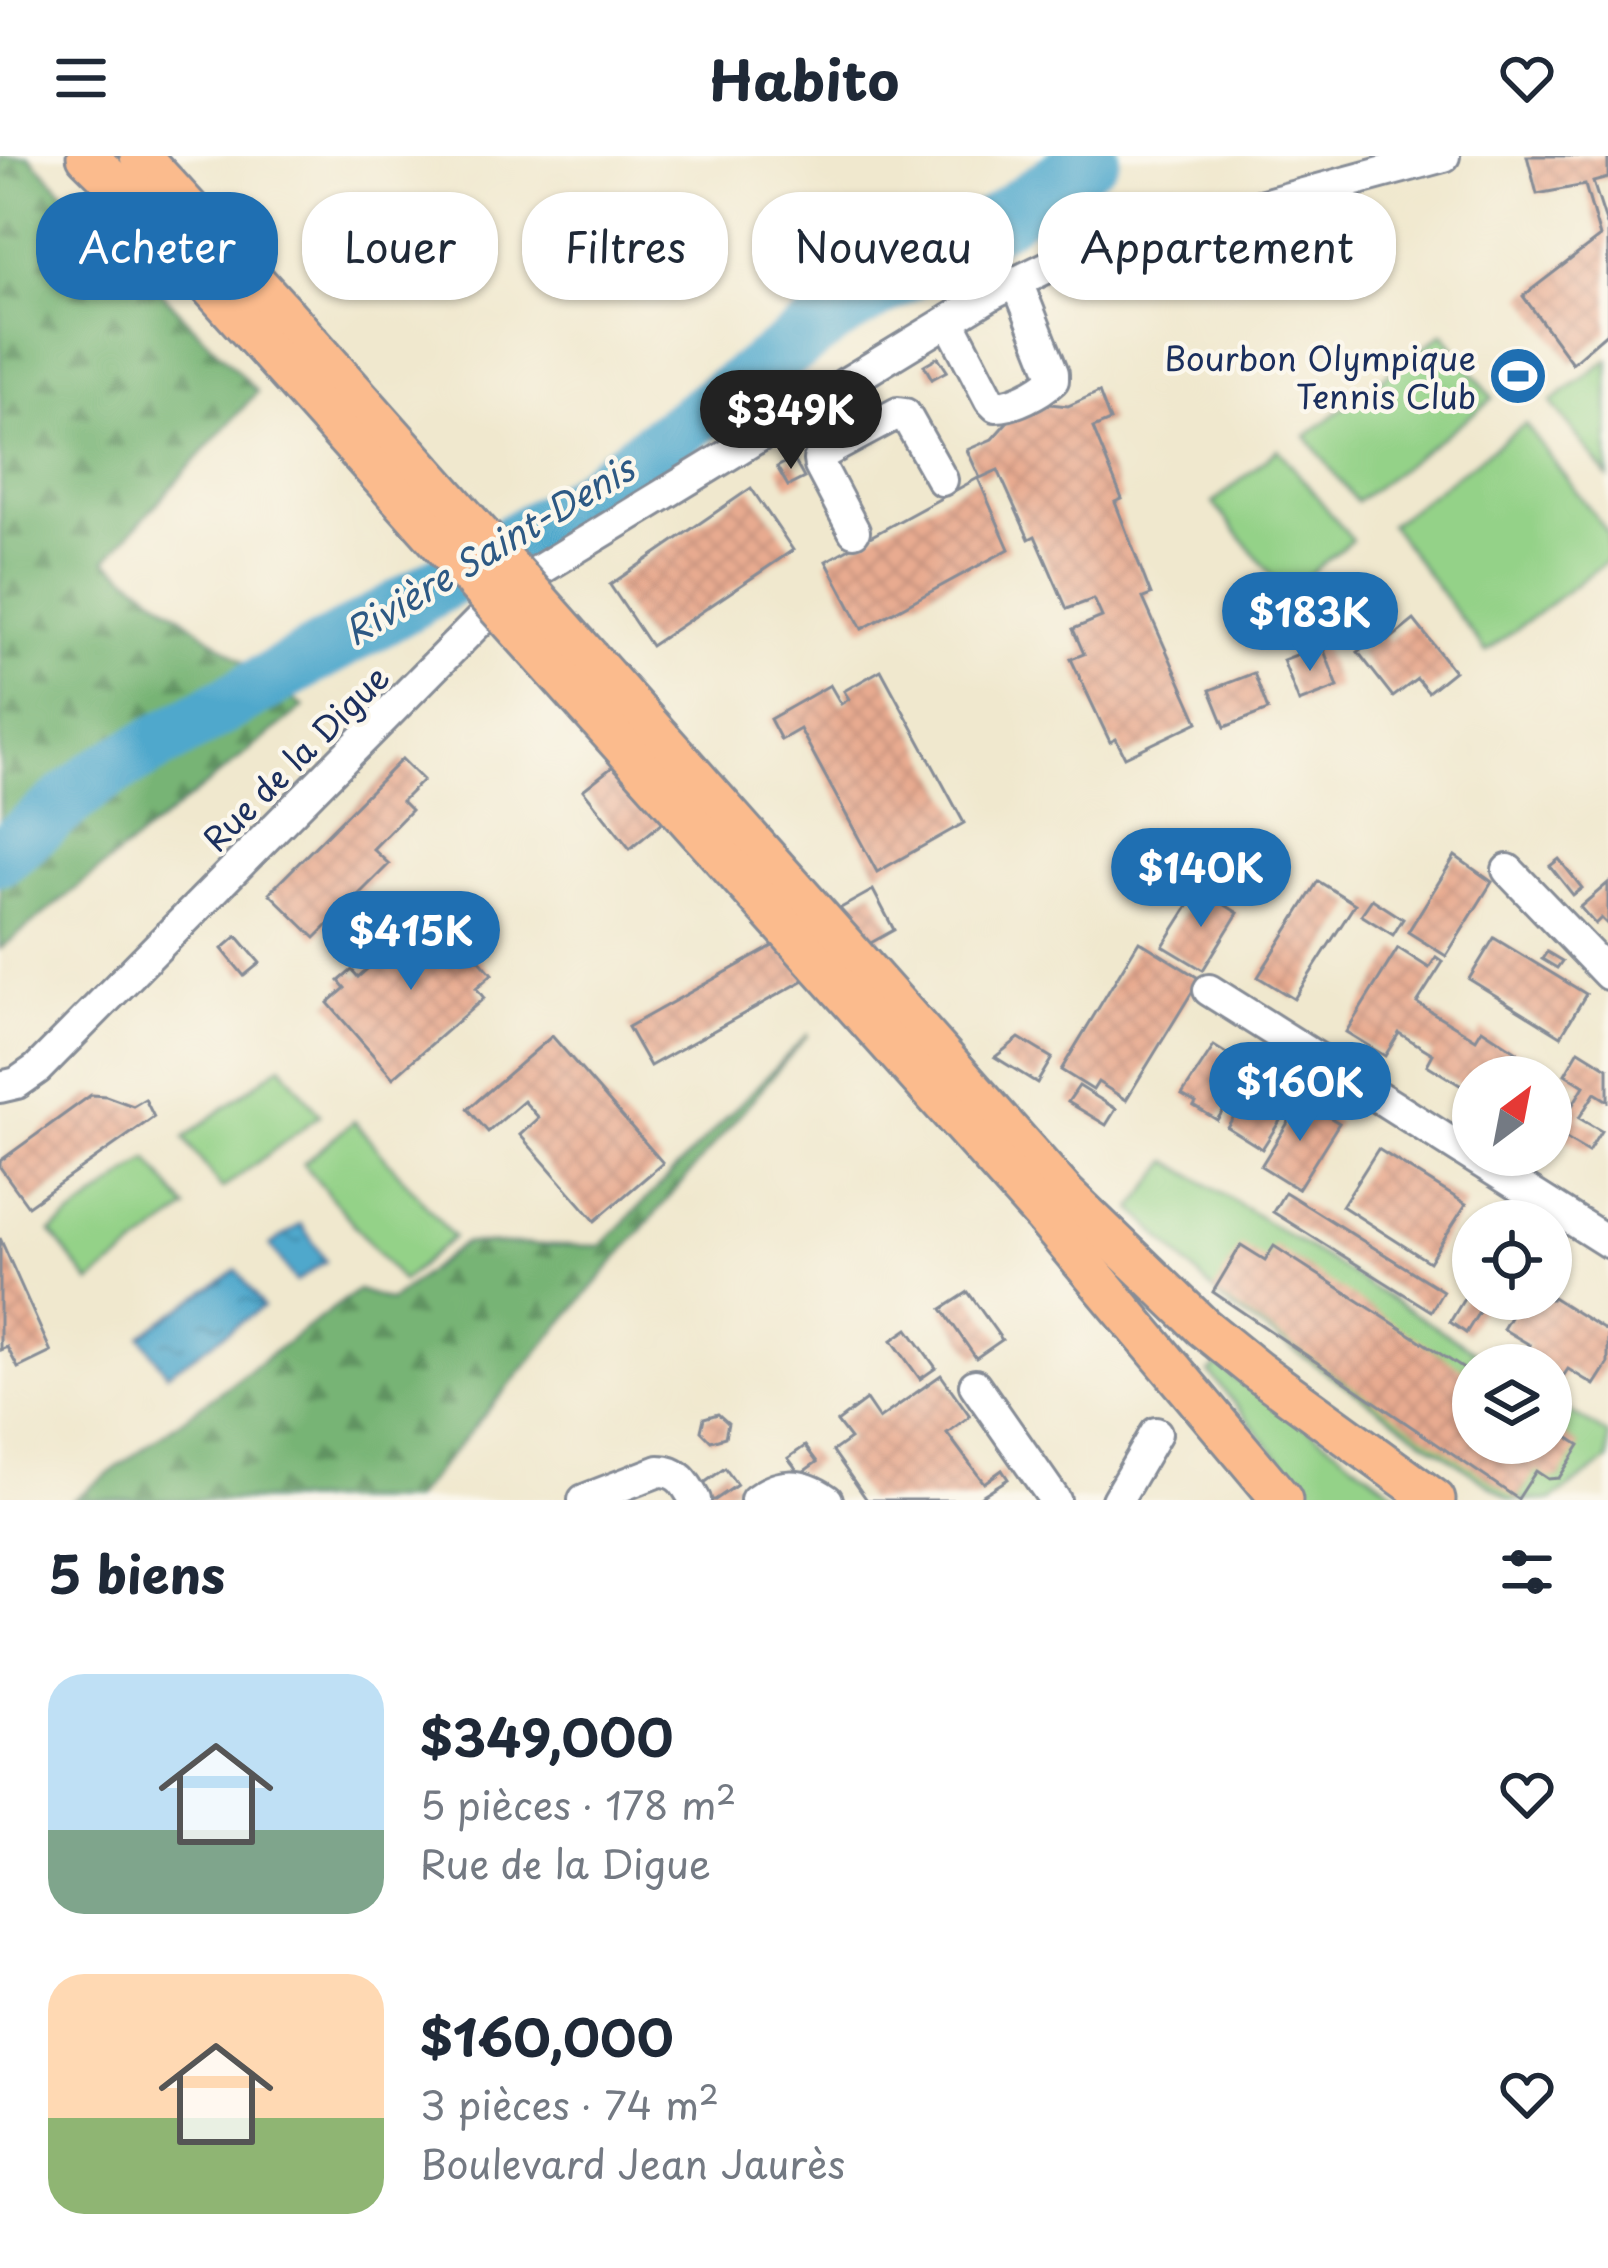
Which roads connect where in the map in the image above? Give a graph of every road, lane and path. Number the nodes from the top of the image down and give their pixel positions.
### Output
1 (92, 156) edge
2 (1444, 156) edge
3 (148, 176) edge
4 (1016, 282) junction
5 (949, 321) junction
6 (840, 387) junction
7 (861, 433) junction
8 (942, 480) dead end
9 (854, 531) dead end
10 (1508, 870) dead end
11 (1608, 974) edge
12 (1209, 990) dead end
13 (6, 1090) edge
14 (1053, 1204) junction
15 (1608, 1242) edge
16 (975, 1385) dead end
17 (1156, 1433) dead end
18 (584, 1500) edge
19 (695, 1500) edge
20 (756, 1500) edge
21 (827, 1500) edge
22 (1055, 1500) edge
23 (1117, 1500) edge
24 (1282, 1500) edge
25 (1435, 1500) edge

1 - 3 main road
2 - 4 street, Rue de la Digue
3 - 14 main road, bridge
4 - 5 street, Rue de la Digue
4 - 5 street
5 - 6 street, Rue de la Digue
6 - 7 street
6 - 13 street, Rue de la Digue
7 - 8 street
7 - 9 street
10 - 11 street
12 - 15 street
14 - 24 main road
14 - 25 main road
16 - 22 street
17 - 23 street
18 - 19 street
20 - 21 street

